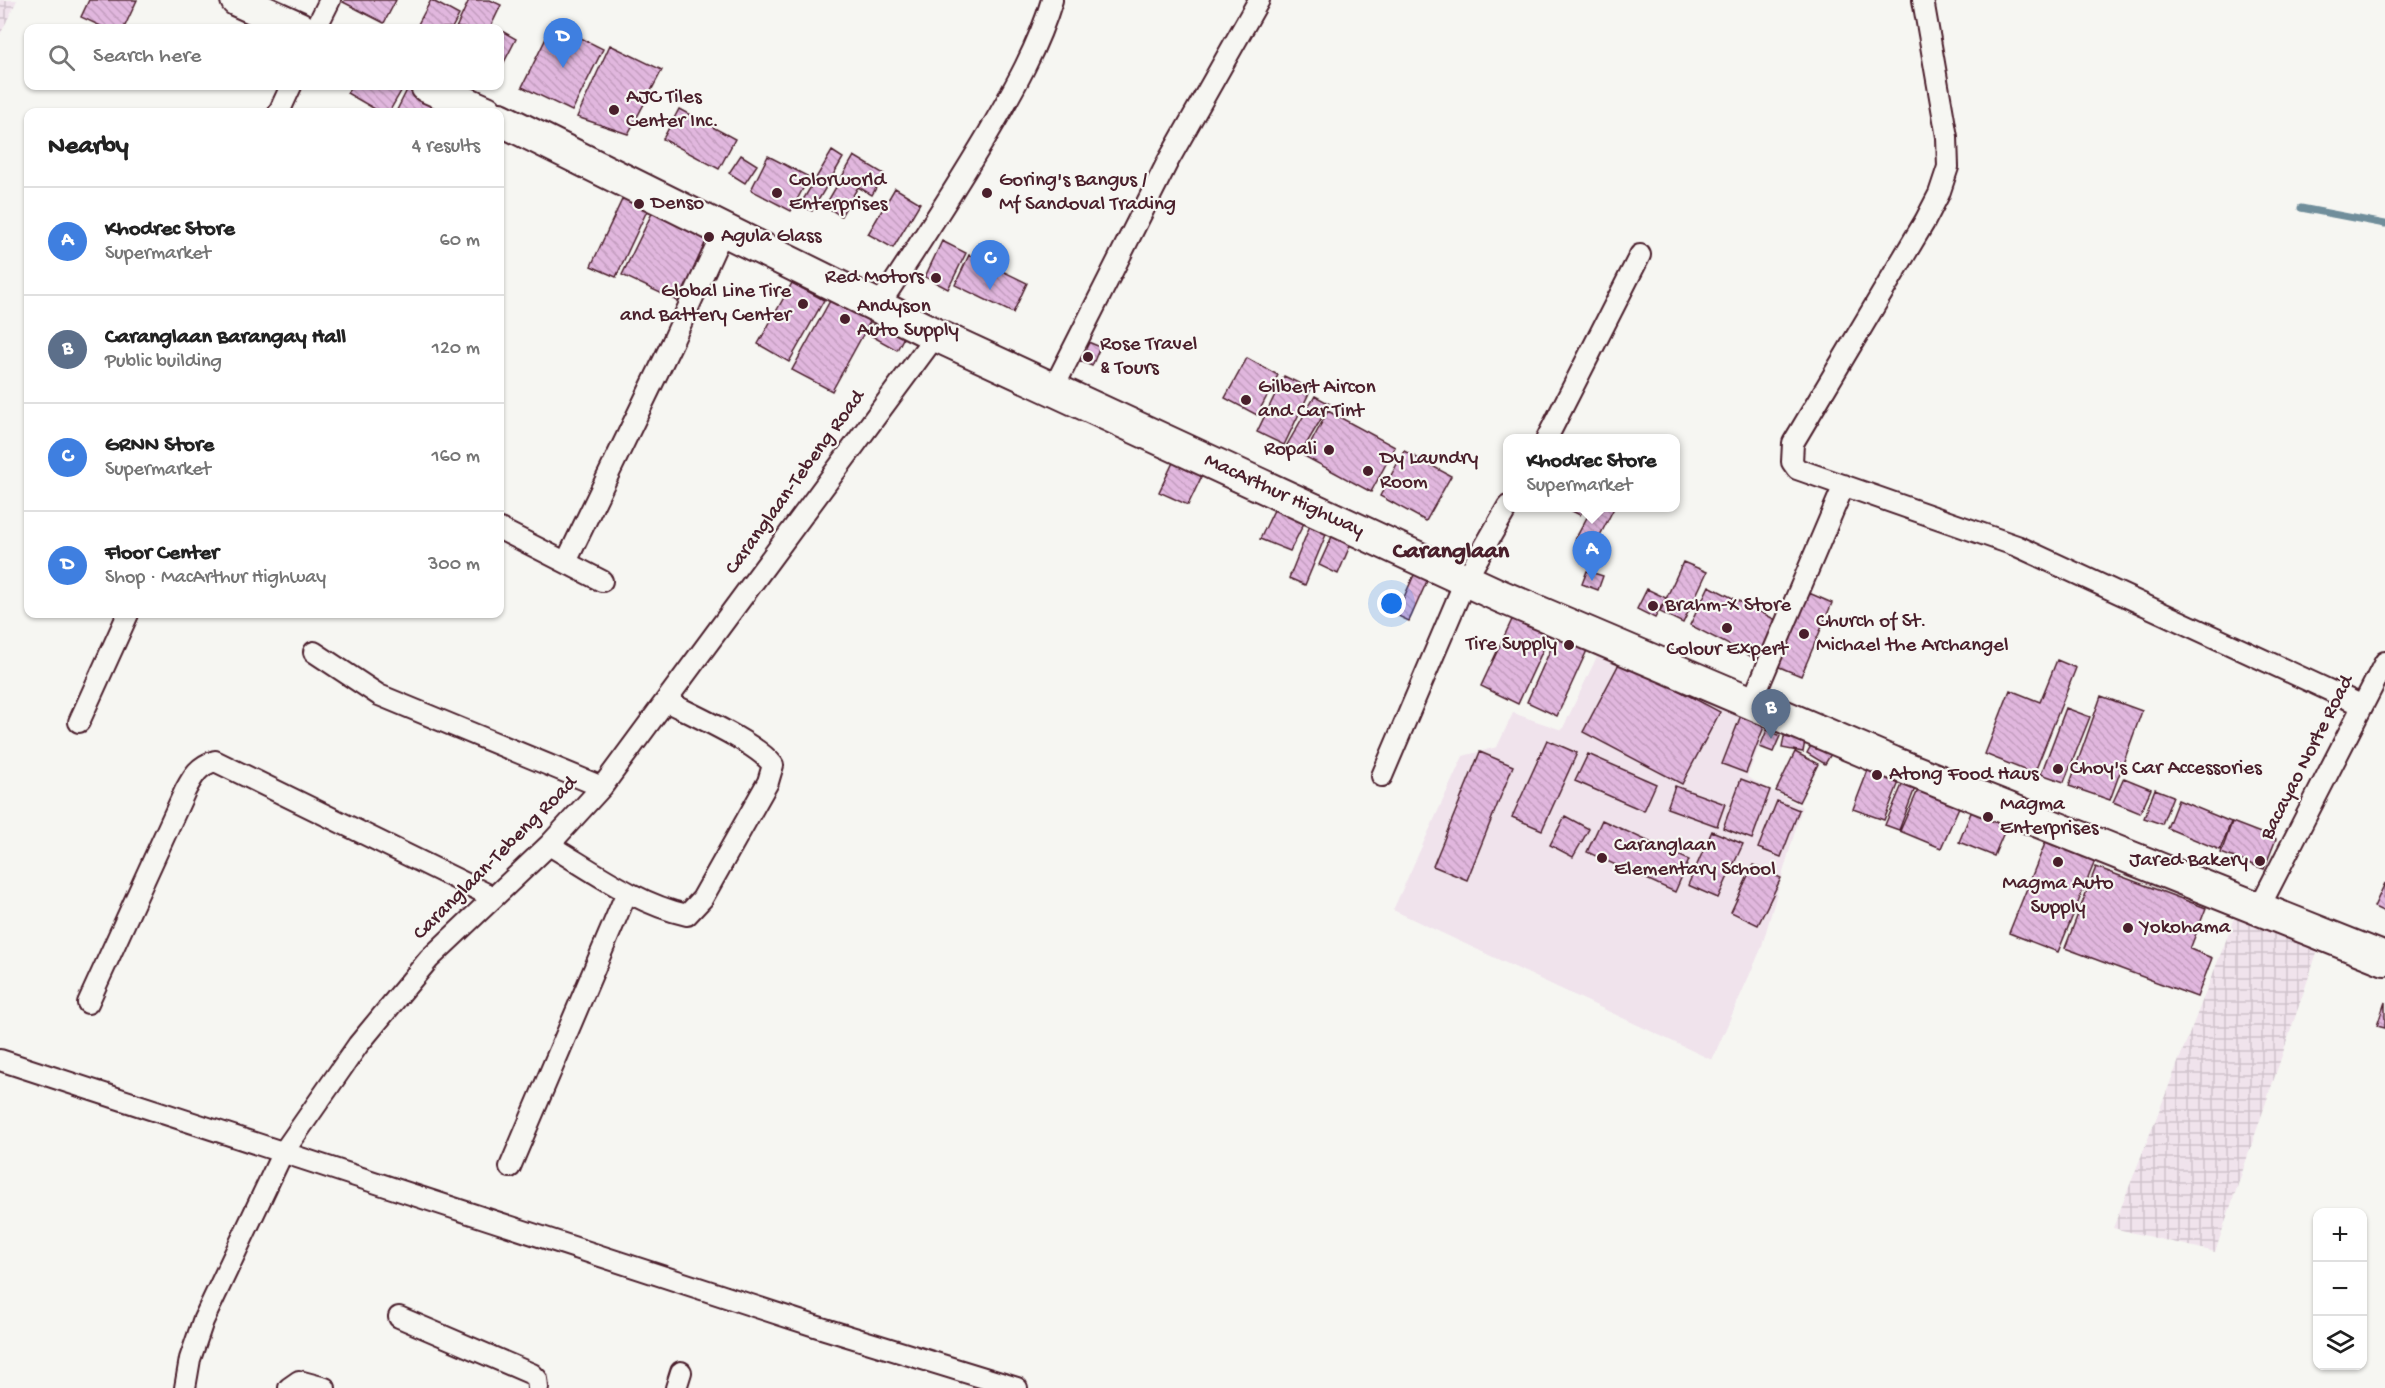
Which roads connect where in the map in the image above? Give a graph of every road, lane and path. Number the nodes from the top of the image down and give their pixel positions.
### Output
1 (237, 0) edge
2 (330, 0) edge
3 (1052, 0) edge
4 (1259, 0) edge
5 (1923, 0) edge
6 (290, 24) edge
7 (318, 24) edge
8 (289, 90) edge
9 (436, 90) edge
10 (281, 108) edge
11 (475, 108) edge
12 (504, 122) edge
13 (723, 231) junction
14 (1640, 255) dead end
15 (879, 306) junction
16 (936, 335) junction
17 (1053, 389) junction
18 (1549, 434) edge
19 (1844, 485) junction
20 (1505, 512) edge
21 (504, 532) edge
22 (566, 562) junction
23 (1466, 579) junction
24 (602, 581) dead end
25 (126, 618) edge
26 (314, 652) dead end
27 (2385, 662) edge
28 (666, 701) junction
29 (1751, 704) junction
30 (2361, 705) junction
31 (79, 722) dead end
32 (1382, 776) dead end
33 (602, 787) junction
34 (549, 845) junction
35 (627, 891) junction
36 (493, 897) junction
37 (2259, 908) junction
38 (2385, 959) edge
39 (88, 1003) dead end
40 (0, 1060) edge
41 (282, 1154) junction
42 (510, 1167) dead end
43 (399, 1317) dead end
44 (185, 1388) edge
45 (289, 1388) edge
46 (326, 1388) edge
47 (538, 1388) edge
48 (1017, 1388) edge

1 - 6 main road
2 - 7 street
3 - 15 street
4 - 17 street
5 - 19 street
8 - 10 street
9 - 11 main road, MacArthur Highway
12 - 13 main road, MacArthur Highway
13 - 15 main road, MacArthur Highway
13 - 22 street
14 - 18 street
15 - 16 main road, MacArthur Highway
16 - 17 main road, MacArthur Highway
16 - 28 street, Caranglaan-Tebeng Road
17 - 23 main road, MacArthur Highway
19 - 29 street
19 - 30 street
20 - 23 street
21 - 22 street
22 - 24 street
23 - 29 main road, MacArthur Highway
23 - 32 street
25 - 31 street
26 - 33 street
27 - 30 street, Bacayao Norte Road
28 - 33 street, Caranglaan-Tebeng Road
28 - 35 street
29 - 37 main road, MacArthur Highway
30 - 37 street, Bacayao Norte Road
33 - 34 street, Caranglaan-Tebeng Road
34 - 35 street
34 - 36 street, Caranglaan-Tebeng Road
35 - 42 street
36 - 39 street
36 - 41 street, Caranglaan-Tebeng Road
37 - 38 main road, MacArthur Highway
40 - 41 street
41 - 44 street, Caranglaan-Tebeng Road
41 - 48 street
43 - 47 street
45 - 46 street

